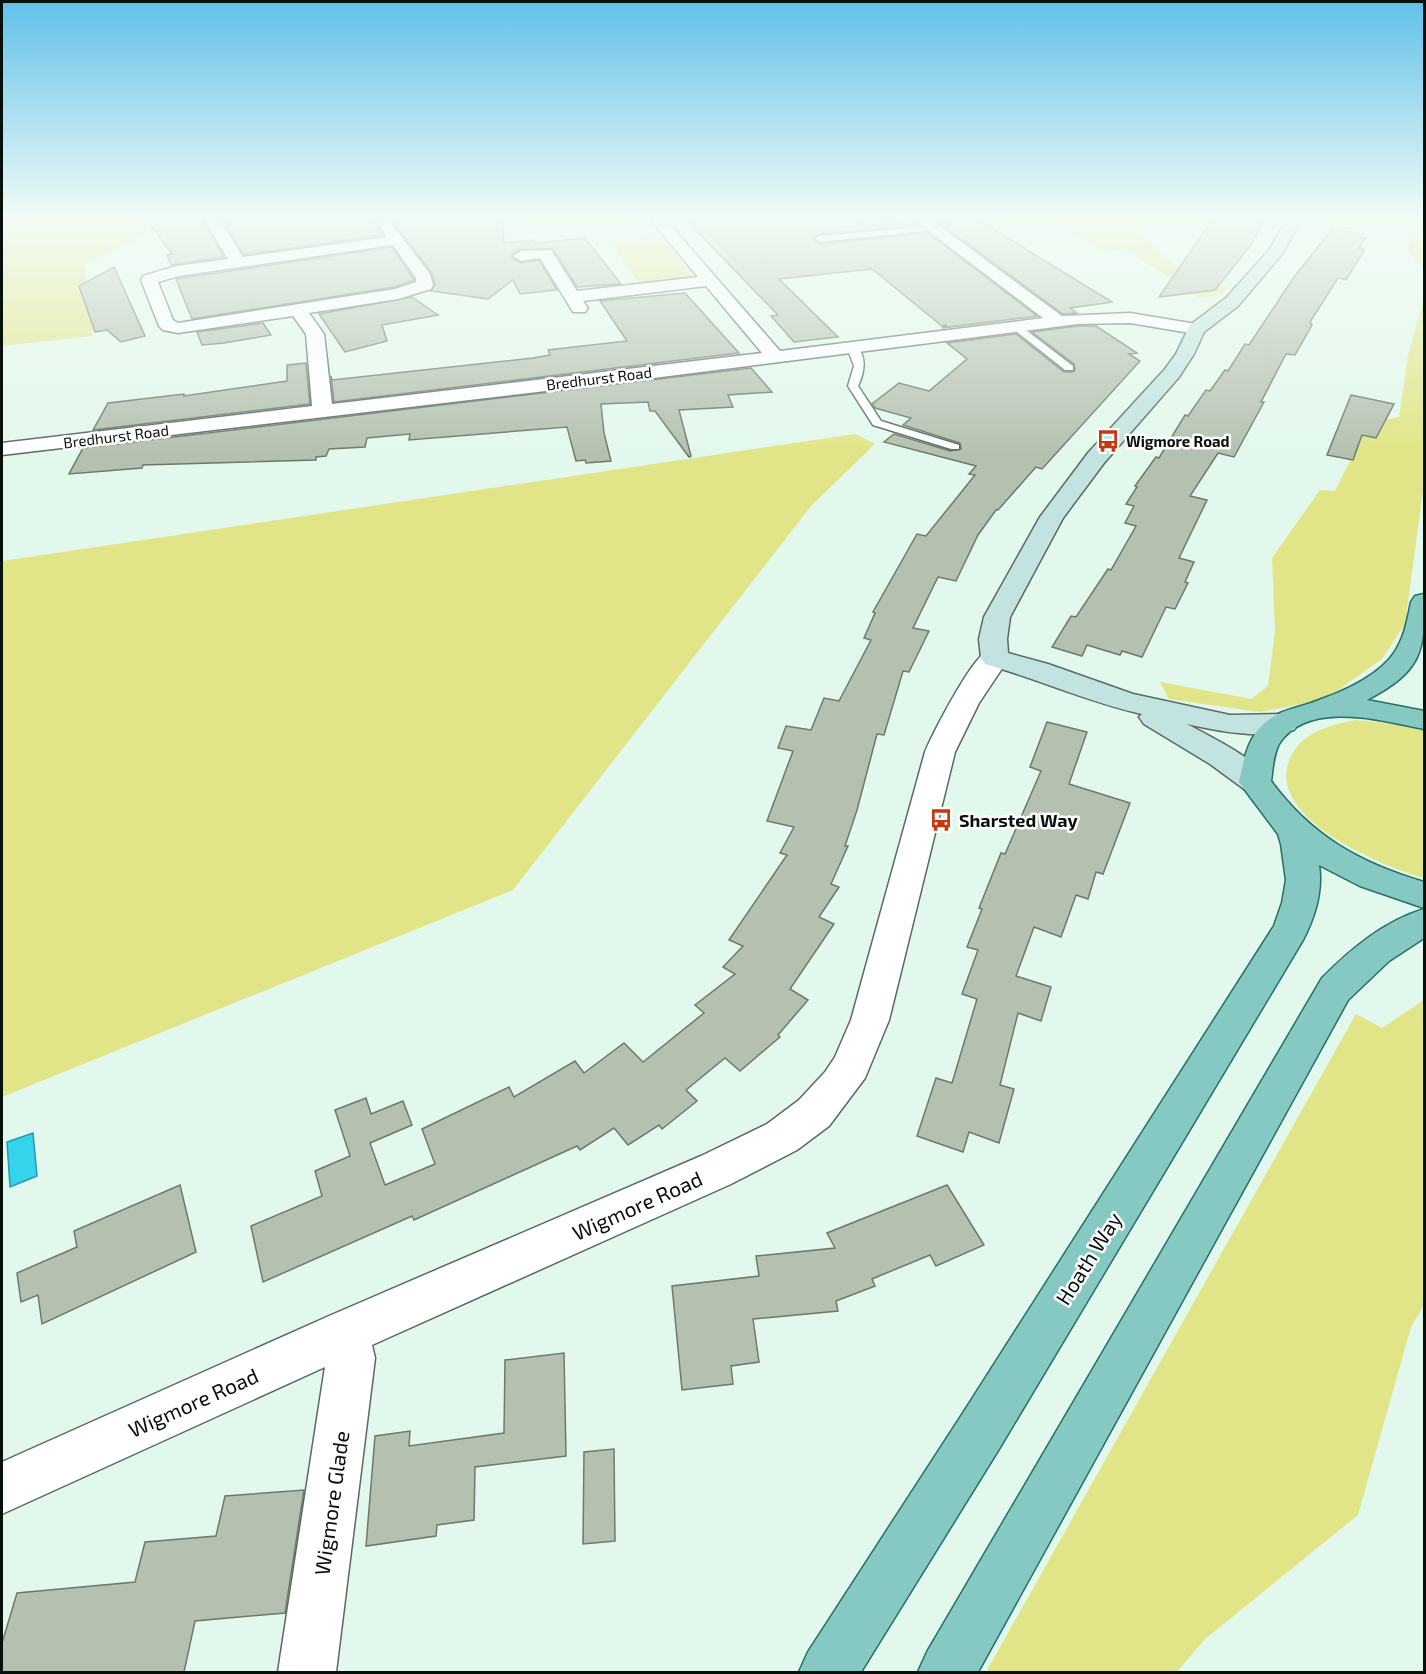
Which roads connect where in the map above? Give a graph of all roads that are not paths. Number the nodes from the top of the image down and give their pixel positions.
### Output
1 (156, 297) edge
2 (378, 297) edge
3 (573, 297) edge
4 (607, 297) edge
5 (723, 297) edge
6 (1026, 297) edge
7 (1236, 297) edge
8 (298, 310) junction
9 (1058, 321) junction
10 (1015, 326) junction
11 (1196, 329) junction
12 (852, 347) junction
13 (775, 357) junction
14 (1069, 368) dead end
15 (323, 411) junction
16 (955, 447) dead end
17 (2, 449) edge
18 (1425, 602) edge
19 (995, 658) junction
20 (1126, 701) junction
21 (1329, 707) junction
22 (1425, 720) edge
23 (1284, 723) junction
24 (1255, 782) junction
25 (1293, 829) junction
26 (1425, 895) edge
27 (1425, 923) edge
28 (346, 1333) junction
29 (2, 1488) edge
30 (307, 1672) edge
31 (828, 1672) edge
32 (946, 1672) edge

1 - 8 street
2 - 8 street
3 - 4 street
5 - 13 street
6 - 9 street
7 - 11 street
8 - 15 street
9 - 10 street, Bredhurst Road
9 - 11 street, Bredhurst Road
10 - 12 street, Bredhurst Road
10 - 14 lane
11 - 19 street
12 - 13 street, Bredhurst Road
12 - 16 lane
13 - 15 street, Bredhurst Road
15 - 17 street, Bredhurst Road
18 - 21 main road
19 - 20 street
19 - 28 street, Wigmore Road
20 - 23 street
20 - 24 street
21 - 22 main road
21 - 23 main road
23 - 24 main road
24 - 25 main road
25 - 26 main road
25 - 31 main road, Hoath Way
27 - 32 main road
28 - 29 street, Wigmore Road
28 - 30 street, Wigmore Glade

